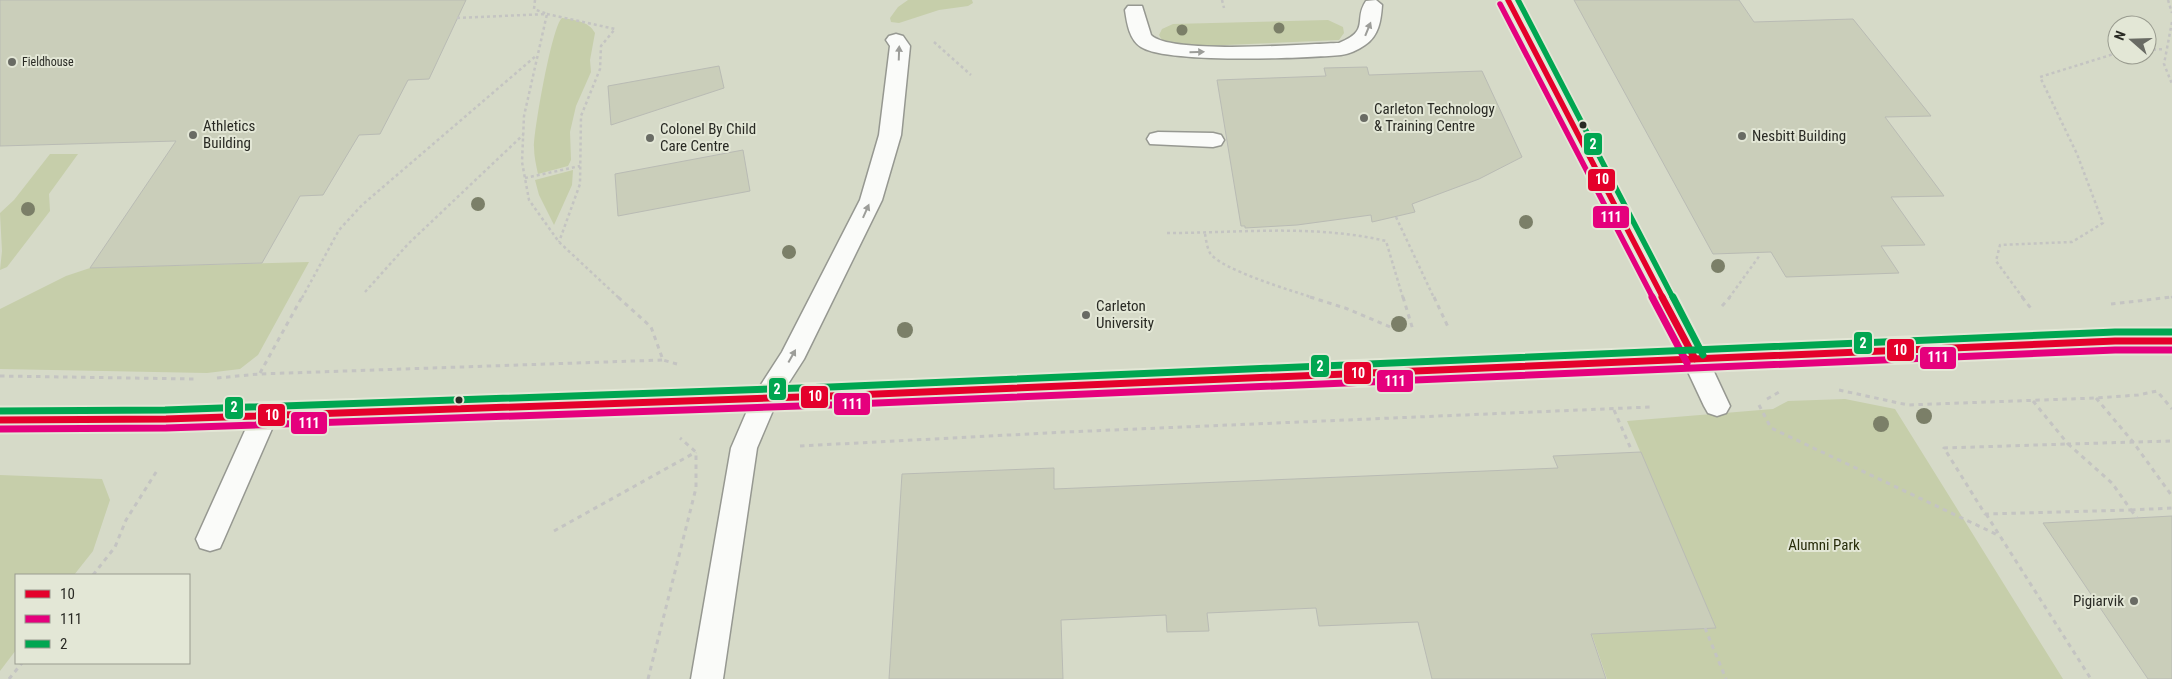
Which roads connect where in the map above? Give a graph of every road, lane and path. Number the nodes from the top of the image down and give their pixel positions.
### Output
1 (535, 0) edge
2 (1222, 0) edge
3 (1508, 0) edge
4 (2168, 0) edge
5 (1373, 5) dead end
6 (1224, 8) dead end
7 (1135, 10) dead end
8 (2172, 13) edge
9 (546, 14) junction
10 (457, 18) dead end
11 (2172, 22) edge
12 (929, 36) dead end
13 (896, 40) dead end
14 (2157, 49) edge
15 (2165, 49) junction
16 (538, 54) junction
17 (2107, 56) edge
18 (971, 75) dead end
19 (2172, 84) edge
20 (523, 135) junction
21 (1158, 139) dead end
22 (1213, 140) dead end
23 (580, 166) junction
24 (525, 178) junction
25 (1396, 217) dead end
26 (1167, 233) dead end
27 (1205, 234) junction
28 (559, 242) junction
29 (1760, 255) dead end
30 (366, 292) dead end
31 (1722, 306) dead end
32 (2036, 315) dead end
33 (1449, 328) dead end
34 (1413, 330) dead end
35 (1400, 331) dead end
36 (2172, 341) edge
37 (1695, 359) junction
38 (663, 360) junction
39 (681, 364) dead end
40 (260, 374) junction
41 (0, 376) edge
42 (198, 379) dead end
43 (208, 379) dead end
44 (1833, 389) dead end
45 (1788, 390) dead end
46 (766, 397) junction
47 (2096, 398) junction
48 (1768, 399) dead end
49 (2033, 400) junction
50 (1759, 405) dead end
51 (1717, 406) dead end
52 (1650, 407) dead end
53 (2172, 409) edge
54 (1614, 410) junction
55 (265, 415) junction
56 (0, 420) edge
57 (677, 437) dead end
58 (2172, 441) edge
59 (2132, 442) junction
60 (2068, 444) junction
61 (800, 446) dead end
62 (1631, 449) dead end
63 (696, 452) junction
64 (158, 469) dead end
65 (2172, 496) edge
66 (2172, 508) edge
67 (2131, 510) junction
68 (1986, 514) junction
69 (2137, 518) dead end
70 (554, 531) dead end
71 (2000, 536) junction
72 (210, 539) dead end
73 (94, 574) edge
74 (1705, 628) dead end
75 (21, 664) edge
76 (9, 679) edge
77 (648, 679) edge
78 (707, 679) edge
79 (1726, 679) edge
80 (2091, 679) edge

1 - 9 path
2 - 6 path
3 - 37 street
4 - 8 path
7 -> 5 lane
9 - 10 path
9 - 16 path
9 - 23 path
11 - 15 path
12 - 18 path
46 -> 13 lane
14 - 15 path
15 - 19 path
16 - 20 path
16 - 40 path
17 - 32 path
20 - 24 path
20 - 30 path
21 - 22 lane
23 - 24 path
23 - 28 path
24 - 28 path
25 - 33 path
26 - 27 path
27 - 34 path
27 - 35 path
28 - 38 path
29 - 31 path
36 - 37 street
37 - 46 street
37 - 51 lane
38 - 39 path
38 - 40 path
40 - 43 path
41 - 42 path
44 - 49 path
45 - 48 path
46 - 55 street
46 - 78 lane
47 - 49 path
47 - 53 path
47 - 59 path
49 - 60 path
50 - 71 path
52 - 54 path
54 - 61 path
54 - 62 path
55 - 56 street
55 - 72 lane
57 - 63 path
58 - 59 path
59 - 60 path
59 - 65 path
60 - 67 path
60 - 68 path
63 - 70 path
63 - 77 path
64 - 73 path
66 - 67 path
67 - 68 path
67 - 69 path
68 - 71 path
71 - 80 path
74 - 79 path
75 - 76 path

